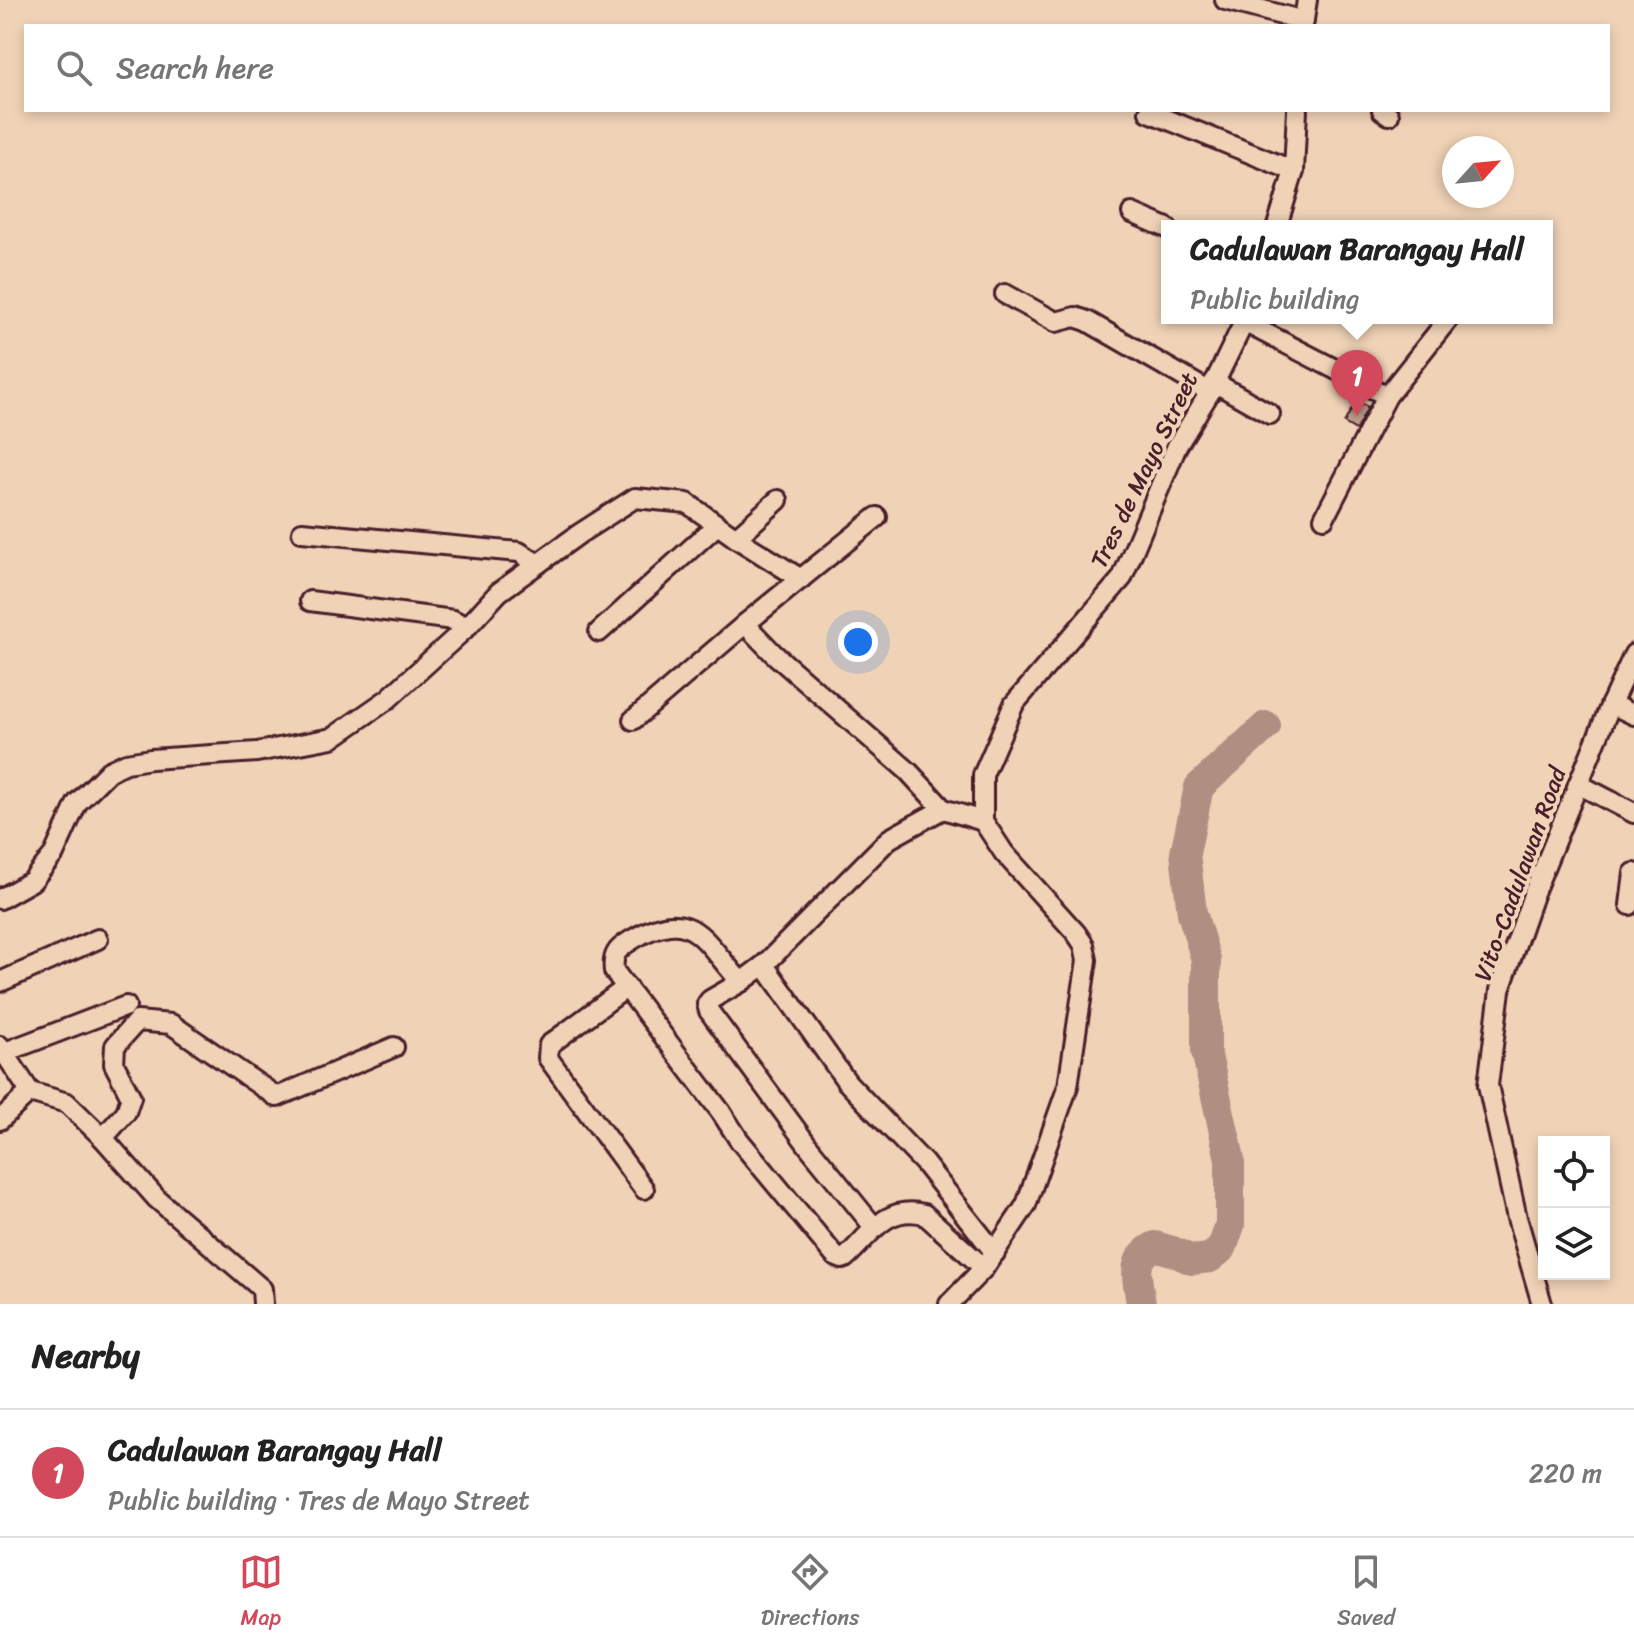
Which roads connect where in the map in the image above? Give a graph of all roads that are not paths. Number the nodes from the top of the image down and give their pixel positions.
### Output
1 (1225, 0) edge
2 (1307, 0) edge
3 (1304, 24) edge
4 (1149, 112) dead end
5 (1297, 112) edge
6 (1294, 171) junction
7 (1132, 213) dead end
8 (1279, 220) edge
9 (1161, 225) edge
10 (1005, 294) dead end
11 (1243, 324) edge
12 (1252, 324) edge
13 (1444, 324) edge
14 (1212, 387) junction
15 (1387, 396) junction
16 (1270, 414) dead end
17 (778, 500) dead end
18 (877, 517) dead end
19 (1324, 518) dead end
20 (717, 525) junction
21 (302, 532) dead end
22 (736, 538) junction
23 (538, 564) junction
24 (801, 579) junction
25 (310, 601) dead end
26 (745, 624) junction
27 (467, 627) junction
28 (599, 632) dead end
29 (1634, 654) edge
30 (1611, 704) junction
31 (1634, 715) edge
32 (633, 720) dead end
33 (1578, 784) junction
34 (943, 809) junction
35 (1634, 813) edge
36 (983, 821) junction
37 (1634, 873) edge
38 (0, 899) edge
39 (1630, 905) dead end
40 (98, 939) dead end
41 (764, 965) junction
42 (0, 982) edge
43 (741, 982) junction
44 (627, 987) junction
45 (126, 1006) dead end
46 (394, 1047) dead end
47 (1, 1050) edge
48 (30, 1092) junction
49 (0, 1120) edge
50 (103, 1138) junction
51 (644, 1189) dead end
52 (874, 1227) junction
53 (989, 1261) junction
54 (263, 1304) edge
55 (949, 1304) edge
56 (1542, 1304) edge

1 - 3 street
2 - 3 street
4 - 6 street
5 - 6 street
6 - 8 street
7 - 9 street
10 - 14 street
11 - 14 street, Tres de Mayo Street
12 - 15 street
13 - 15 street
14 - 16 street
14 - 36 street, Tres de Mayo Street
15 - 19 street
17 - 22 street
18 - 24 street
20 - 22 street
20 - 23 street
20 - 28 street
21 - 23 street
22 - 24 street
23 - 27 street
24 - 26 street
25 - 27 street
26 - 32 street
26 - 34 street
27 - 38 street
29 - 30 street, Vito-Cadulawan Road
30 - 31 street
30 - 33 street, Vito-Cadulawan Road
33 - 35 street
33 - 56 street, Vito-Cadulawan Road
34 - 36 street
34 - 41 street
36 - 53 street
37 - 39 street
40 - 42 street
41 - 43 street
41 - 53 street
43 - 44 street
43 - 52 street
44 - 51 street
44 - 52 street
45 - 47 street
46 - 50 street
47 - 48 street
48 - 49 street
48 - 50 street
50 - 54 street
52 - 53 street
53 - 55 street

